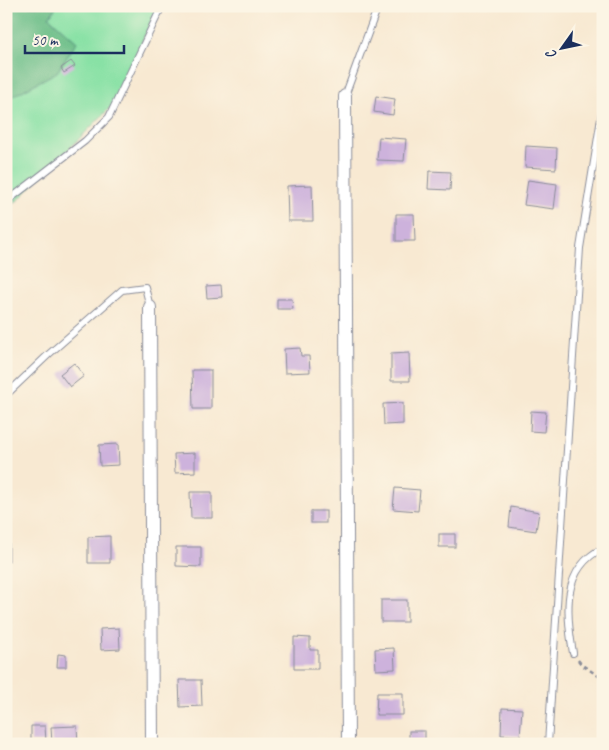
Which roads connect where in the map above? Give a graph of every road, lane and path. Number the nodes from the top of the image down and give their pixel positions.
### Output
1 (162, 6) edge
2 (378, 6) edge
3 (346, 96) joint
4 (603, 106) edge
5 (6, 202) edge
6 (150, 307) joint
7 (6, 395) edge
8 (603, 548) edge
9 (573, 653) joint
10 (603, 678) edge
11 (152, 744) edge
12 (348, 744) edge
13 (548, 744) edge

1 - 5 lane
2 - 3 lane
3 - 12 street
4 - 13 lane
6 - 7 lane
6 - 11 street
8 - 9 lane
9 - 10 path

